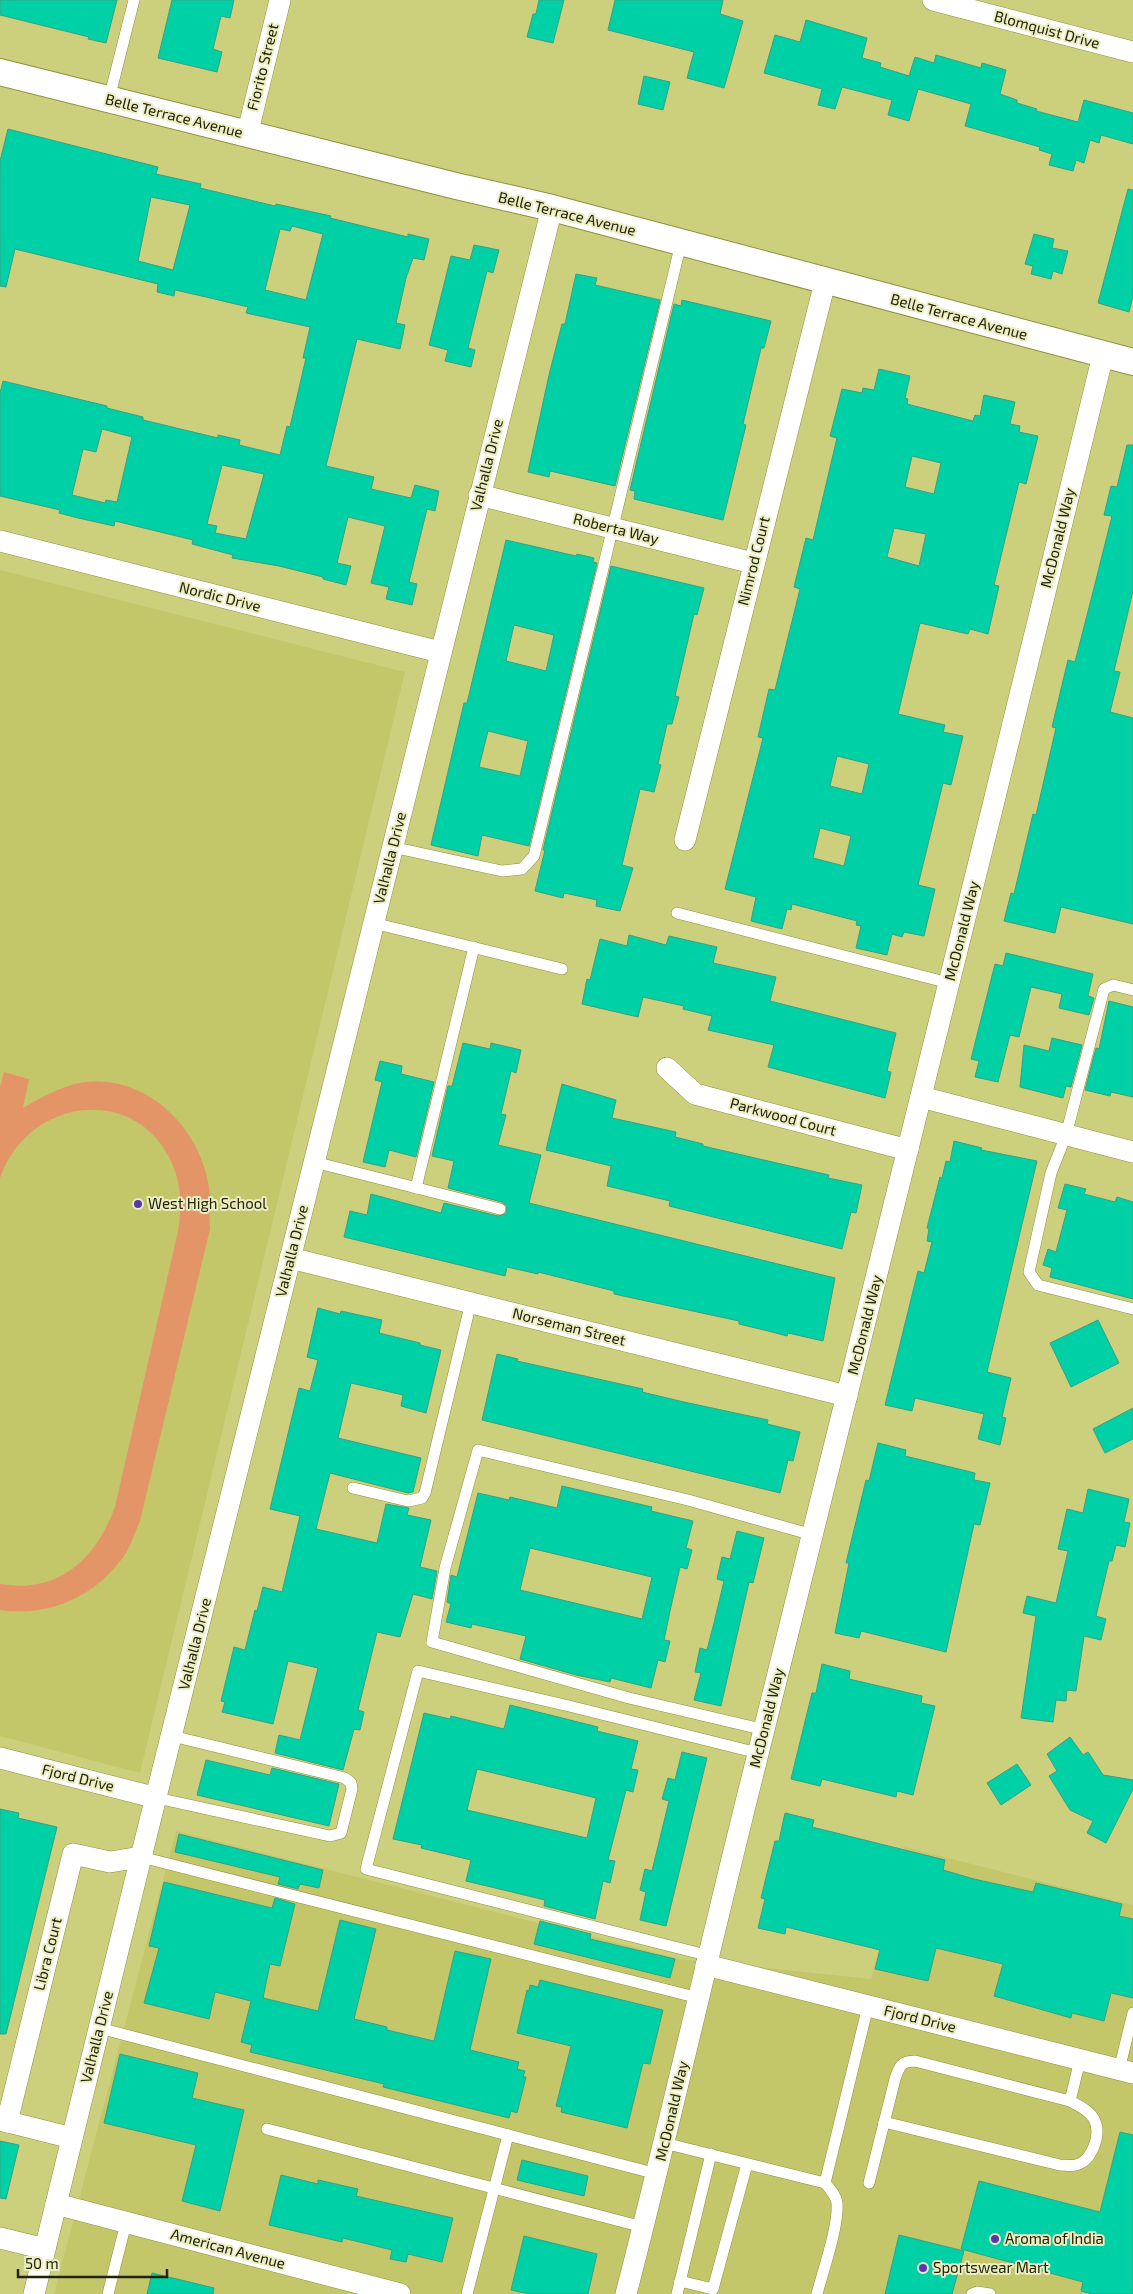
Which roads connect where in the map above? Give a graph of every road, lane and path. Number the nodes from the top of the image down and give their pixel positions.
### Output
1 (134, 0) edge
2 (280, 0) edge
3 (933, 0) edge
4 (1133, 52) edge
5 (0, 72) edge
6 (109, 99) junction
7 (247, 135) junction
8 (552, 208) junction
9 (681, 243) junction
10 (826, 282) junction
11 (1103, 355) junction
12 (1133, 362) edge
13 (479, 495) junction
14 (613, 528) junction
15 (0, 541) edge
16 (753, 562) junction
17 (440, 652) junction
18 (685, 840) dead end
19 (392, 847) junction
20 (677, 913) dead end
21 (373, 923) junction
22 (474, 948) junction
23 (562, 969) dead end
24 (949, 983) junction
25 (1133, 990) edge
26 (667, 1068) dead end
27 (921, 1097) junction
28 (1066, 1134) junction
29 (908, 1150) junction
30 (1133, 1152) edge
31 (314, 1162) junction
32 (416, 1188) junction
33 (500, 1209) dead end
34 (290, 1258) junction
35 (471, 1302) junction
36 (1133, 1309) edge
37 (847, 1396) junction
38 (353, 1488) dead end
39 (813, 1535) junction
40 (764, 1730) junction
41 (172, 1736) junction
42 (758, 1753) junction
43 (0, 1758) edge
44 (157, 1798) junction
45 (141, 1857) junction
46 (708, 1961) junction
47 (699, 1998) junction
48 (868, 2006) junction
49 (1133, 2013) edge
50 (99, 2028) junction
51 (1080, 2060) junction
52 (1126, 2071) edge
53 (1070, 2101) junction
54 (3, 2121) edge
55 (884, 2122) junction
56 (267, 2128) dead end
57 (508, 2135) junction
58 (72, 2138) junction
59 (664, 2142) junction
60 (711, 2154) junction
61 (747, 2164) junction
62 (657, 2174) junction
63 (824, 2183) junction
64 (869, 2184) dead end
65 (494, 2188) junction
66 (56, 2204) junction
67 (126, 2222) junction
68 (643, 2226) junction
69 (0, 2238) edge
70 (45, 2249) junction
71 (680, 2281) junction
72 (34, 2294) edge
73 (108, 2294) edge
74 (400, 2294) edge
75 (467, 2294) edge
76 (626, 2294) edge
77 (677, 2294) edge
78 (817, 2294) edge
79 (972, 2294) edge
80 (990, 2294) edge

1 - 6 lane
2 - 7 street, Fiorito Street
3 - 4 street, Blomquist Drive
5 - 6 street, Belle Terrace Avenue
6 - 7 street, Belle Terrace Avenue
7 - 8 street, Belle Terrace Avenue
8 - 9 street, Belle Terrace Avenue
8 - 13 street, Valhalla Drive
9 - 10 street, Belle Terrace Avenue
9 - 14 lane
10 - 11 street, Belle Terrace Avenue
10 - 16 street, Nimrod Court
11 - 12 street, Belle Terrace Avenue
11 - 24 street, McDonald Way
13 - 14 street, Roberta Way
13 - 17 street, Valhalla Drive
14 - 16 street, Roberta Way
14 - 19 lane
15 - 17 street, Nordic Drive
16 - 18 street, Nimrod Court
17 - 19 street, Valhalla Drive
19 - 21 street, Valhalla Drive
20 - 24 lane
21 - 22 lane
21 - 31 street, Valhalla Drive
22 - 23 lane
22 - 32 lane
24 - 27 street, McDonald Way
25 - 28 lane
26 - 29 street, Parkwood Court
27 - 28 street
27 - 29 street, McDonald Way
28 - 30 street
28 - 36 lane
29 - 37 street, McDonald Way
31 - 32 lane
31 - 34 street, Valhalla Drive
32 - 33 lane
34 - 35 street, Norseman Street
34 - 41 street, Valhalla Drive
35 - 37 street, Norseman Street
35 - 38 lane
37 - 39 street, McDonald Way
39 - 40 street, McDonald Way
39 - 40 lane
40 - 42 street, McDonald Way
41 - 44 street, Valhalla Drive
41 - 44 lane
42 - 46 street, McDonald Way
42 - 46 lane
43 - 44 street, Fjord Drive
44 - 45 street, Valhalla Drive
45 - 47 lane
45 - 50 street, Valhalla Drive
45 - 54 street, Libra Court
46 - 47 street, McDonald Way
46 - 48 street, Fjord Drive
47 - 59 street, McDonald Way
48 - 51 street, Fjord Drive
48 - 63 lane
49 - 52 lane
50 - 57 lane
50 - 58 street, Valhalla Drive
51 - 52 street, Fjord Drive
51 - 53 lane
53 - 55 lane
53 - 55 lane
54 - 58 street
55 - 64 lane
56 - 65 lane
57 - 62 lane
57 - 65 lane
58 - 66 street, Valhalla Drive
59 - 60 lane
59 - 62 street, McDonald Way
60 - 61 lane
60 - 71 lane
61 - 63 lane
61 - 71 lane
62 - 68 street, McDonald Way
63 - 78 lane
65 - 68 lane
65 - 75 lane
66 - 67 street, American Avenue
66 - 70 street, Valhalla Drive
67 - 73 lane
67 - 74 street, American Avenue
68 - 76 street, McDonald Way
69 - 70 street
70 - 72 street, Valhalla Drive
71 - 77 lane
79 - 80 lane

